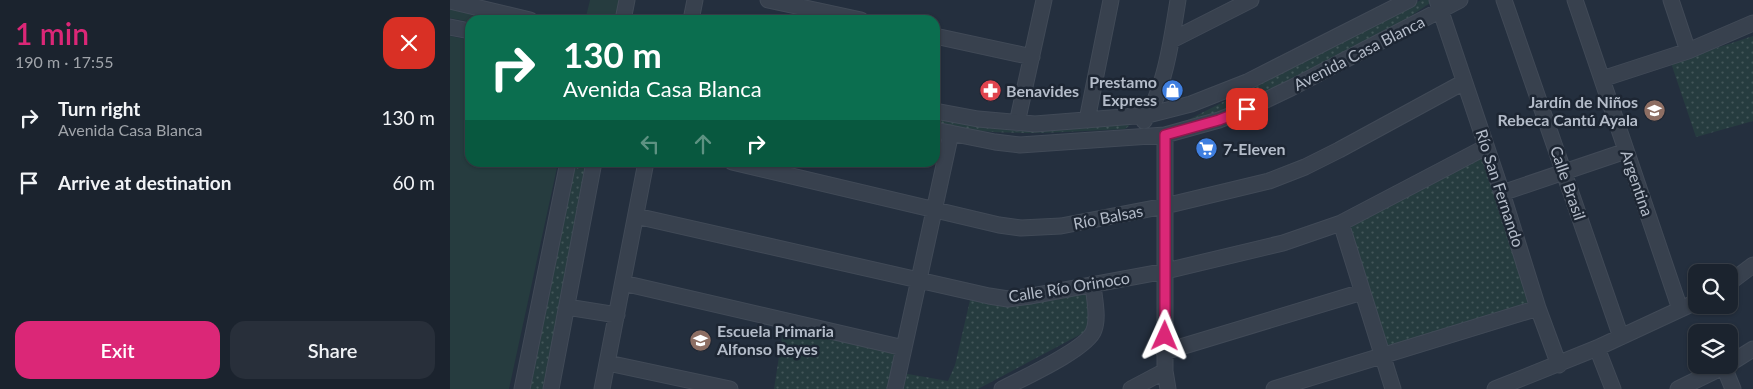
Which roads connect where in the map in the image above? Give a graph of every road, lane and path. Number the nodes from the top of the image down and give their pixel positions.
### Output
1 (627, 0) edge
2 (695, 0) edge
3 (768, 0) edge
4 (1044, 0) edge
5 (1111, 0) edge
6 (1178, 0) edge
7 (1251, 0) edge
8 (1409, 0) edge
9 (1460, 0) edge
10 (1504, 0) edge
11 (1575, 0) edge
12 (1671, 0) edge
13 (450, 1) edge
14 (1438, 6) edge
15 (509, 15) edge
16 (624, 15) edge
17 (692, 15) edge
18 (837, 15) edge
19 (1753, 23) edge
20 (450, 27) edge
21 (465, 31) edge
22 (940, 37) edge
23 (1172, 40) junction
24 (1688, 51) junction
25 (1032, 57) junction
26 (1602, 79) junction
27 (1464, 82) junction
28 (1190, 104) junction
29 (940, 112) edge
30 (1148, 115) junction
31 (1087, 120) junction
32 (998, 122) junction
33 (1017, 123) junction
34 (940, 131) edge
35 (951, 133) junction
36 (1165, 135) junction
37 (1124, 138) junction
38 (994, 142) junction
39 (1486, 147) junction
40 (1626, 151) junction
41 (567, 167) edge
42 (593, 167) edge
43 (645, 167) edge
44 (754, 167) edge
45 (1564, 172) junction
46 (1502, 193) junction
47 (1165, 206) junction
48 (935, 209) junction
49 (636, 216) junction
50 (1342, 223) junction
51 (1753, 265) edge
52 (1166, 272) junction
53 (1738, 276) edge
54 (920, 280) junction
55 (623, 283) junction
56 (1093, 284) junction
57 (1362, 292) junction
58 (1688, 306) edge
59 (567, 308) junction
60 (1538, 308) junction
61 (1680, 310) junction
62 (617, 316) junction
63 (1621, 337) junction
64 (904, 348) junction
65 (1597, 348) junction
66 (1753, 350) edge
67 (1164, 352) junction
68 (1382, 356) junction
69 (1738, 358) edge
70 (608, 363) junction
71 (1559, 365) junction
72 (1165, 371) junction
73 (1708, 374) edge
74 (1729, 374) edge
75 (671, 383) edge
76 (522, 389) edge
77 (551, 389) edge
78 (602, 389) edge
79 (730, 389) edge
80 (895, 389) edge
81 (1002, 389) edge
82 (1131, 389) edge
83 (1168, 389) edge
84 (1274, 389) edge
85 (1392, 389) edge
86 (1495, 389) edge
87 (1613, 389) edge
88 (1678, 389) edge
89 (1733, 389) edge

1 - 16 street
2 - 17 street
3 - 18 street
4 - 25 street
5 - 31 street
6 - 23 street
7 - 23 street
8 - 28 street, Avenida Casa Blanca
9 - 14 street, Avenida Casa Blanca
10 - 45 street, Calle Brasil
11 - 26 street, Argentina
12 - 24 street
13 - 15 street
14 - 27 street, Río San Fernando
14 - 36 street, Avenida Casa Blanca
19 - 24 street
20 - 21 street
22 - 25 street
23 - 30 street
24 - 26 street
25 - 33 street
26 - 40 street, Argentina
27 - 39 street, Río San Fernando
27 - 47 street, Río Balsas
28 - 30 street, Avenida Casa Blanca
28 - 36 street
29 - 32 street, Avenida Casa Blanca
30 - 31 street, Avenida Casa Blanca
30 - 36 street
30 - 37 street
31 - 33 street, Avenida Casa Blanca
32 - 33 street, Avenida Casa Blanca
32 - 38 street
34 - 35 street, Avenida Casa Blanca
35 - 38 street, Avenida Casa Blanca
35 - 48 street
36 - 37 street, Avenida Casa Blanca
36 - 47 street
37 - 38 street, Avenida Casa Blanca
39 - 46 street, Río San Fernando
39 - 50 street, Calle Río Orinoco
40 - 45 street
40 - 61 street, Argentina
41 - 76 street
42 - 59 street
43 - 49 street
44 - 48 street, Río Balsas
45 - 46 street
45 - 63 street, Calle Brasil
46 - 60 street, Río San Fernando
47 - 48 street, Río Balsas
47 - 52 street
48 - 54 street
49 - 54 street, Calle Río Orinoco
49 - 55 street
50 - 52 street, Calle Río Orinoco
50 - 57 street
51 - 53 street
52 - 56 street, Calle Río Orinoco
52 - 67 street
54 - 56 street, Calle Río Orinoco
54 - 64 street
55 - 62 street
55 - 64 street
56 - 81 street
57 - 67 street
57 - 68 street
58 - 61 street
59 - 62 street
59 - 77 street
60 - 68 street
60 - 71 street, Río San Fernando
61 - 63 street
62 - 70 street
63 - 65 street
64 - 80 street
65 - 71 street
65 - 87 street
66 - 69 street
67 - 72 street
68 - 84 street
68 - 85 street
70 - 75 street
70 - 78 street
71 - 86 street
72 - 82 street
72 - 83 street
73 - 88 street
74 - 89 street
75 - 79 street

